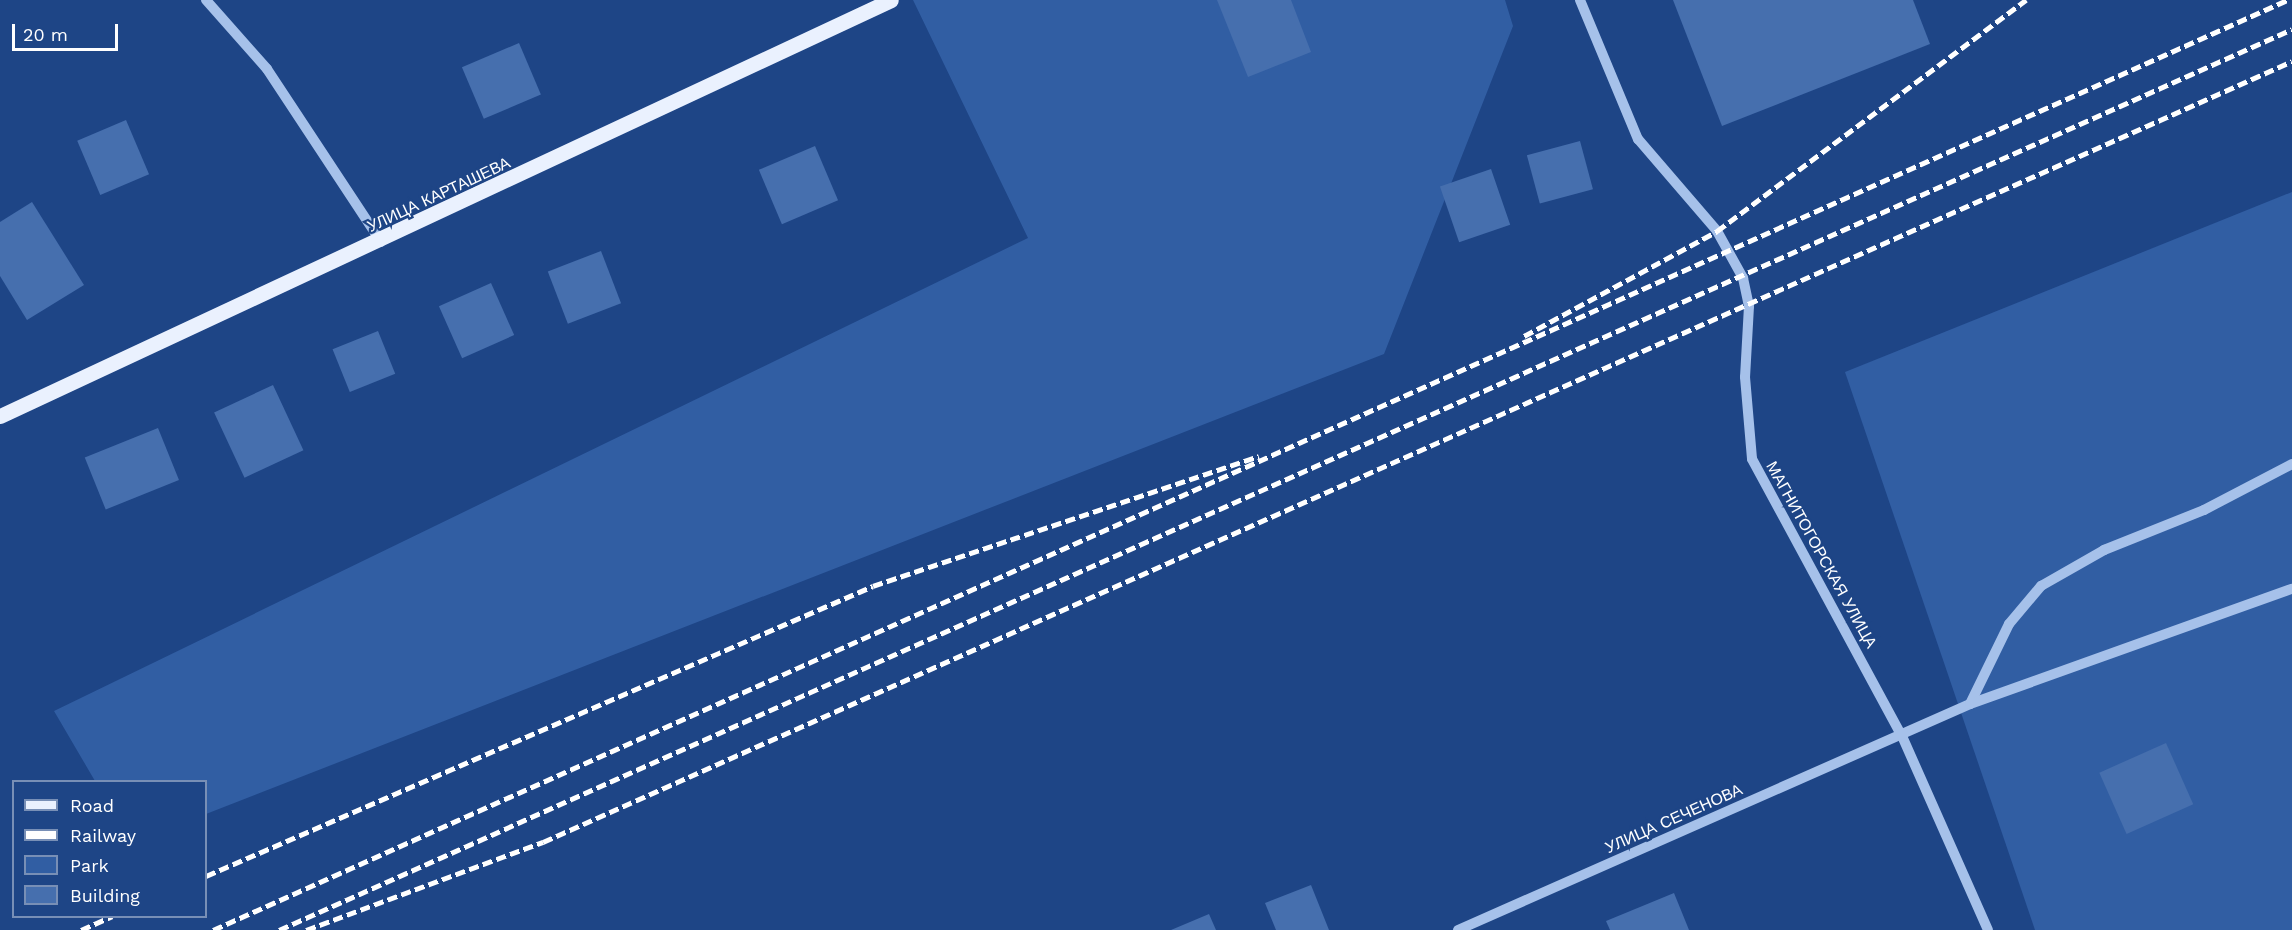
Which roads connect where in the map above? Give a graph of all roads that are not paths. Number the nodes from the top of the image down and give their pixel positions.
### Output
1 (206, 0) edge
2 (891, 0) edge
3 (1580, 0) edge
4 (381, 242) junction
5 (0, 416) edge
6 (2292, 464) edge
7 (2292, 589) edge
8 (1970, 704) junction
9 (1902, 736) junction
10 (1458, 930) edge
11 (1988, 930) edge

1 - 4 street
2 - 4 main road, УЛИЦА КАРТАШЕВА
3 - 9 street, МАГНИТОГОРСКАЯ УЛИЦА
4 - 5 main road, УЛИЦА КАРТАШЕВА
6 - 8 street
7 - 8 street, УЛИЦА СЕЧЕНОВА
8 - 9 street, УЛИЦА СЕЧЕНОВА
9 - 10 street, УЛИЦА СЕЧЕНОВА
9 - 11 street, МАГНИТОГОРСКАЯ УЛИЦА

